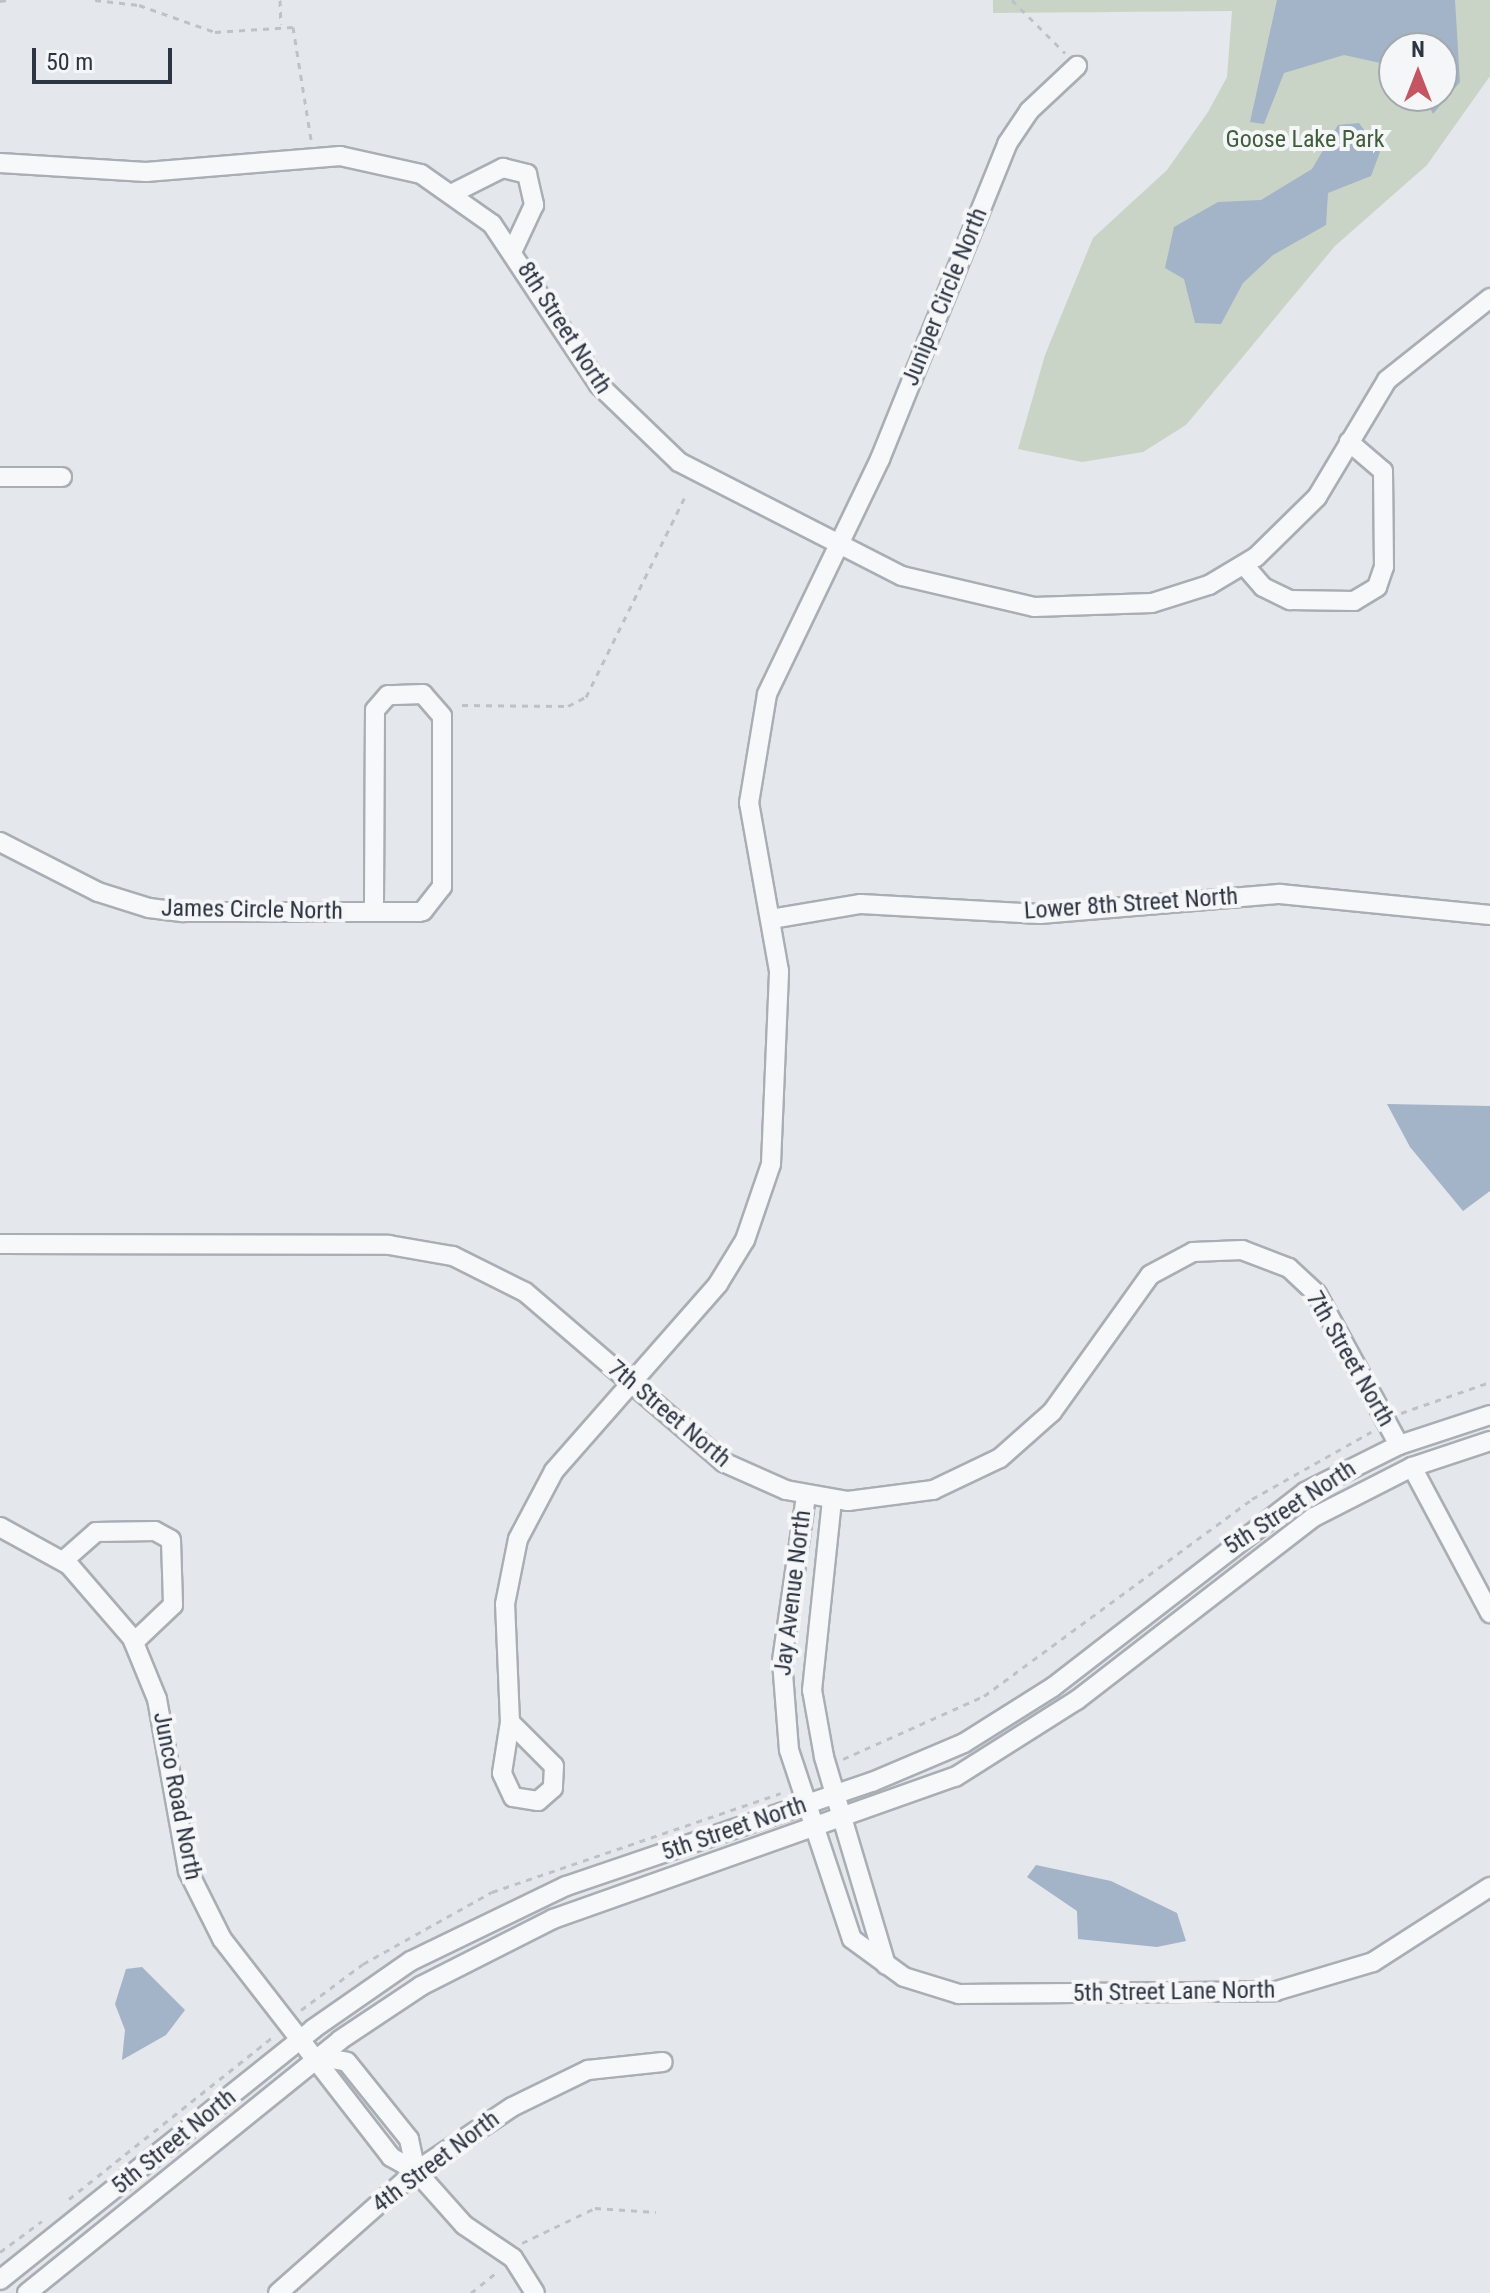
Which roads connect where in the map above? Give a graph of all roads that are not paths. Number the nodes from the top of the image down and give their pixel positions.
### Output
1 (1077, 66) road end
2 (0, 163) edge
3 (455, 192) junction
4 (513, 250) junction
5 (1490, 298) edge
6 (1349, 442) junction
7 (0, 477) edge
8 (62, 477) dead end
9 (838, 545) junction
10 (1244, 565) junction
11 (0, 842) edge
12 (374, 912) junction
13 (1490, 915) edge
14 (771, 919) junction
15 (0, 1244) edge
16 (631, 1385) junction
17 (1490, 1415) edge
18 (1490, 1441) edge
19 (1399, 1445) junction
20 (1412, 1467) junction
21 (806, 1496) junction
22 (832, 1500) junction
23 (0, 1527) edge
24 (63, 1561) junction
25 (1490, 1613) edge
26 (134, 1642) junction
27 (510, 1722) dead end
28 (835, 1795) junction
29 (806, 1805) junction
30 (843, 1819) junction
31 (814, 1829) junction
32 (1490, 1887) edge
33 (886, 1965) junction
34 (303, 2037) junction
35 (320, 2057) junction
36 (663, 2062) dead end
37 (416, 2171) junction
38 (0, 2280) edge
39 (27, 2293) edge
40 (278, 2293) edge
41 (535, 2293) edge

1 - 9 street, Juniper Circle North
2 - 3 street, 8th Street North
3 - 4 street, 8th Street North
3 - 4 street
4 - 9 street, 8th Street North
5 - 6 street, 8th Street North
6 - 10 street, 8th Street North
6 - 10 street
7 - 8 street
9 - 10 street, 8th Street North
9 - 14 street, Juniper Circle North
11 - 12 street, James Circle North
12 - 12 street, James Circle North
13 - 14 street, Lower 8th Street North
14 - 16 street, Juniper Circle North
15 - 16 street, 7th Street North
16 - 21 street, 7th Street North
16 - 27 street, Juniper Circle North
17 - 19 street, 5th Street North
18 - 20 street, 5th Street North
19 - 22 street, 7th Street North
19 - 28 street, 5th Street North
20 - 25 street
20 - 30 street, 5th Street North
21 - 22 street, 7th Street North
21 - 29 street, Jay Avenue North
22 - 28 street, Jay Avenue North
23 - 24 street, Junco Road North
24 - 26 street, Junco Road North
24 - 26 street
26 - 34 street, Junco Road North
28 - 29 street, 5th Street North
28 - 30 street, Jay Avenue North
29 - 31 street, Jay Avenue North
29 - 34 street, 5th Street North
30 - 31 street, 5th Street North
30 - 33 street
31 - 33 street, 5th Street Lane North
31 - 35 street, 5th Street North
32 - 33 street, 5th Street Lane North
34 - 35 street, Junco Road North
34 - 38 street, 5th Street North
35 - 37 street, Junco Road North
35 - 39 street, 5th Street North
36 - 37 street, 4th Street North
37 - 40 street, 4th Street North
37 - 41 street, Junco Road North

